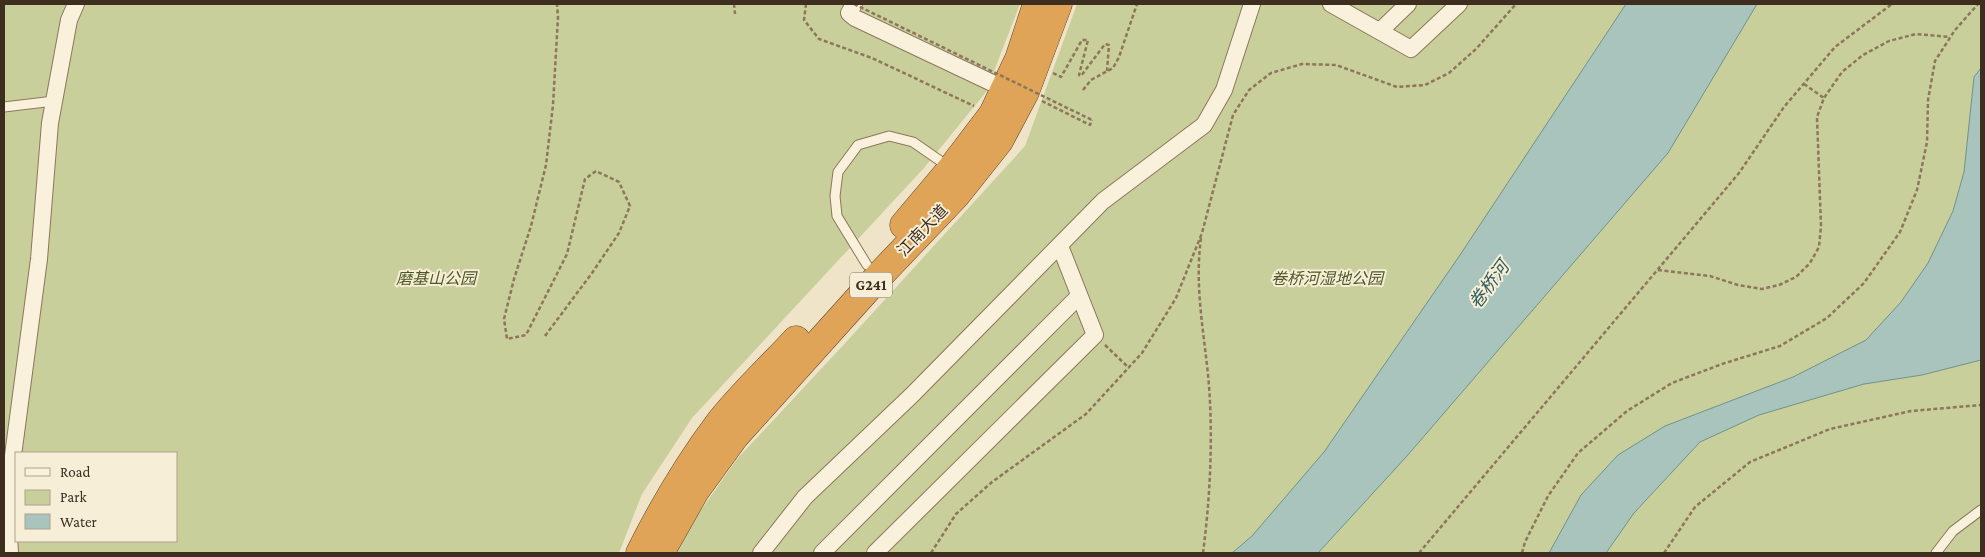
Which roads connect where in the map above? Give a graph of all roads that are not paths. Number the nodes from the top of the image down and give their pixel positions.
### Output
1 (76, 4) edge
2 (854, 4) edge
3 (1037, 4) edge
4 (1058, 4) edge
5 (1252, 4) edge
6 (1408, 4) edge
7 (1459, 4) edge
8 (1341, 6) edge
9 (1380, 31) junction
10 (1015, 90) junction
11 (54, 101) junction
12 (4, 107) edge
13 (952, 168) junction
14 (1060, 246) junction
15 (866, 265) junction
16 (1079, 296) junction
17 (1981, 510) edge
18 (10, 553) edge
19 (640, 553) edge
20 (660, 553) edge
21 (760, 553) edge
22 (822, 553) edge
23 (875, 553) edge
24 (1936, 553) edge

1 - 11 street
2 - 10 street
3 - 10 highway, 江南大道 / G241
4 - 10 highway, 江南大道 / G241
5 - 14 street
6 - 9 street
7 - 9 street
8 - 9 street
10 - 13 highway, 江南大道 / G241
10 - 20 highway, 江南大道 / G241
11 - 12 lane
11 - 18 street
13 - 15 highway, 江南大道 / G241
13 - 15 lane
14 - 16 street
14 - 21 street
15 - 19 highway, 江南大道 / G241
16 - 22 street
16 - 23 street
17 - 24 lane

